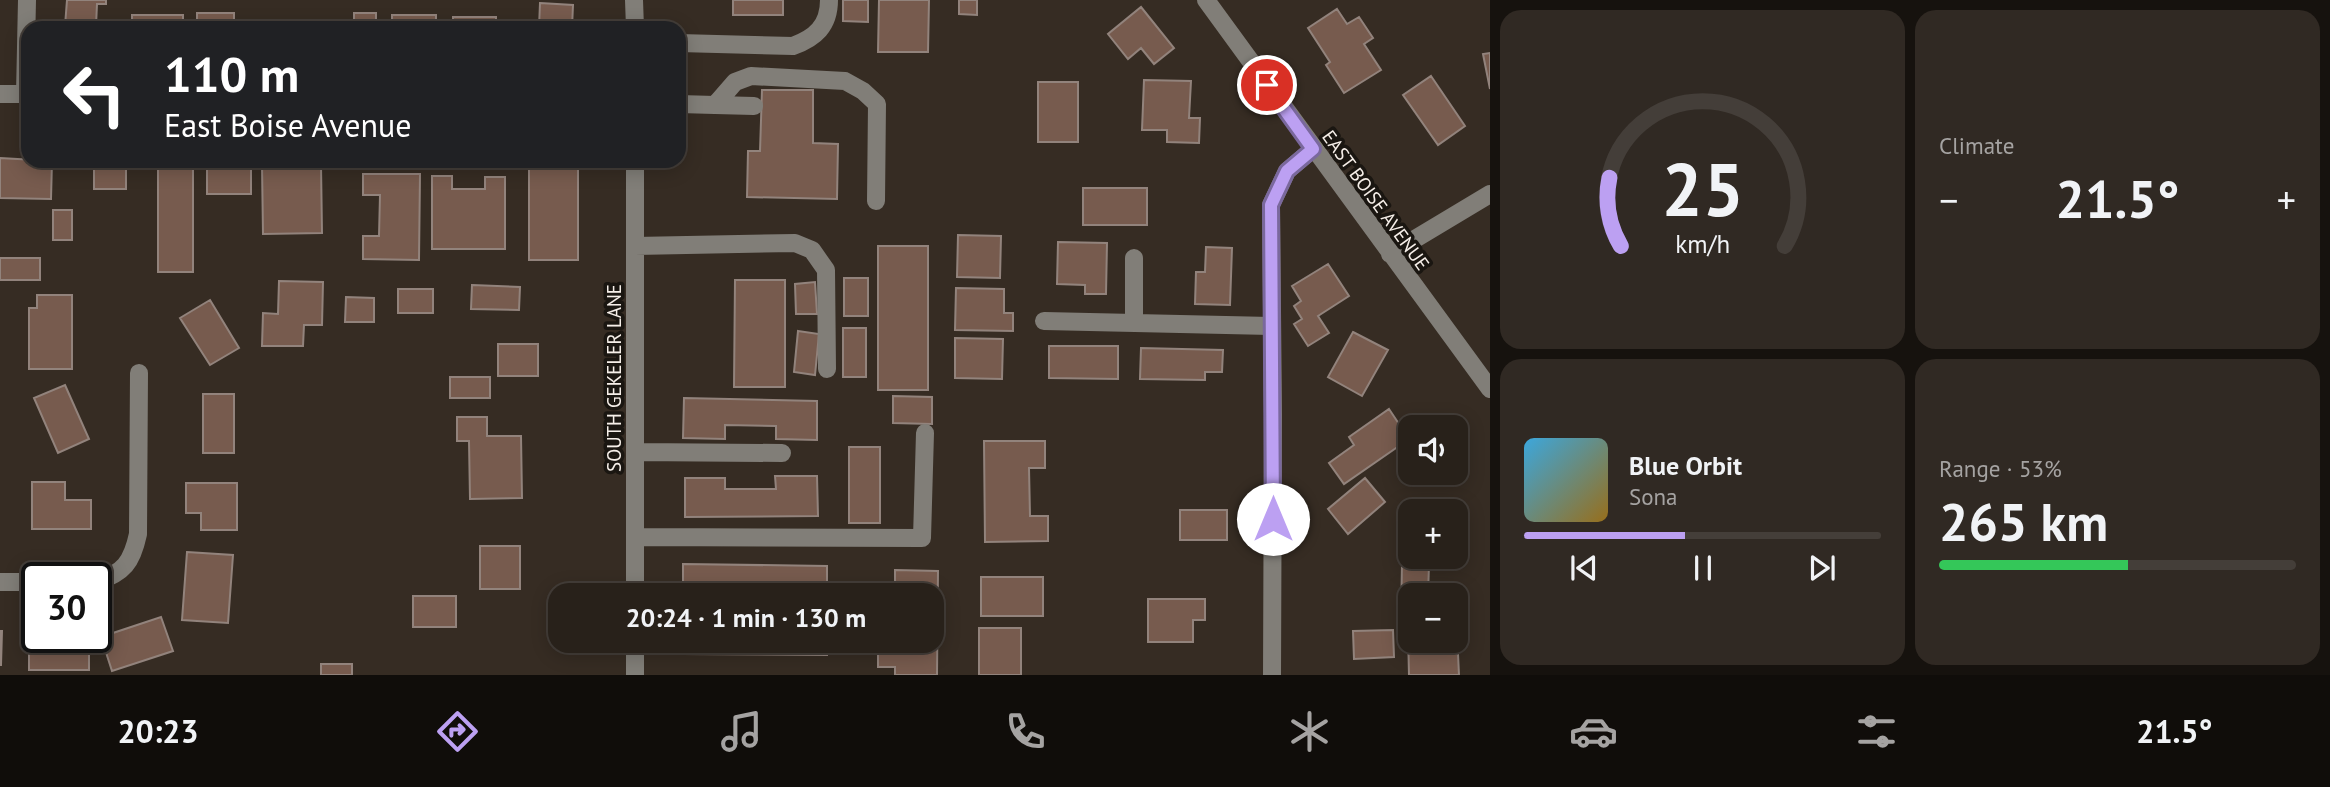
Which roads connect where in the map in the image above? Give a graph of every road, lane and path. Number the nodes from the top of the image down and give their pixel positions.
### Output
1 (27, 0) edge
2 (635, 0) edge
3 (829, 0) edge
4 (1206, 0) edge
5 (27, 21) edge
6 (635, 21) edge
7 (686, 43) edge
8 (0, 94) edge
9 (21, 94) edge
10 (686, 104) edge
11 (715, 105) junction
12 (754, 106) dead end
13 (1313, 149) junction
14 (635, 168) edge
15 (1490, 194) edge
16 (876, 201) dead end
17 (635, 246) junction
18 (1390, 254) junction
19 (1134, 258) dead end
20 (1044, 321) dead end
21 (1134, 323) junction
22 (1271, 326) junction
23 (827, 369) dead end
24 (139, 373) dead end
25 (1490, 389) edge
26 (925, 433) dead end
27 (635, 452) junction
28 (782, 453) dead end
29 (635, 537) junction
30 (112, 576) edge
31 (0, 582) edge
32 (21, 582) edge
33 (635, 583) edge
34 (635, 653) edge
35 (635, 675) edge
36 (1272, 675) edge

1 - 5 street
2 - 6 street
3 - 7 street
4 - 13 street, EAST BOISE AVENUE
8 - 9 street
10 - 11 street
11 - 12 street
11 - 16 street
13 - 18 street, EAST BOISE AVENUE
13 - 22 street
14 - 17 street, SOUTH GEKELER LANE
15 - 18 street
17 - 23 street
17 - 27 street, SOUTH GEKELER LANE
18 - 25 street, EAST BOISE AVENUE
19 - 21 street
20 - 21 street
21 - 22 street
22 - 36 street
24 - 30 street
26 - 29 street
27 - 28 street
27 - 29 street, SOUTH GEKELER LANE
29 - 33 street, SOUTH GEKELER LANE
31 - 32 street
34 - 35 street

